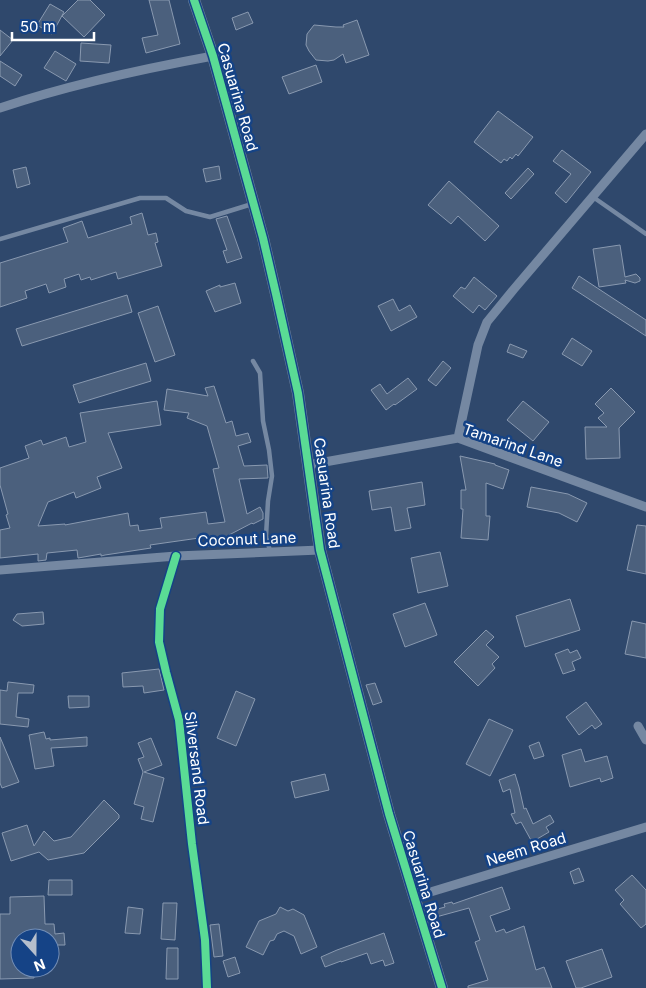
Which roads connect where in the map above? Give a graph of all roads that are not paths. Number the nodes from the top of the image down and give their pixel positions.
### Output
1 (194, 0) edge
2 (213, 56) junction
3 (0, 108) edge
4 (646, 134) edge
5 (593, 197) junction
6 (253, 203) junction
7 (646, 234) edge
8 (0, 239) edge
9 (253, 360) dead end
10 (458, 438) junction
11 (308, 465) junction
12 (646, 507) edge
13 (320, 550) junction
14 (270, 551) junction
15 (176, 556) junction
16 (0, 570) edge
17 (638, 726) dead end
18 (646, 740) edge
19 (646, 827) edge
20 (414, 897) junction
21 (207, 988) edge
22 (442, 988) edge

1 - 2 street, Casuarina Road
2 - 3 street
2 - 6 street, Casuarina Road
4 - 5 street
5 - 7 lane
5 - 10 street
6 - 8 lane
6 - 11 street, Casuarina Road
9 - 14 lane
10 - 11 street, Tamarind Lane
10 - 12 street, Tamarind Lane
11 - 13 street, Casuarina Road
13 - 14 street, Coconut Lane
13 - 20 street, Casuarina Road
14 - 15 street, Coconut Lane
15 - 16 street, Coconut Lane
15 - 21 street, Silversand Road
17 - 18 street
19 - 20 street, Neem Road
20 - 22 street, Casuarina Road

